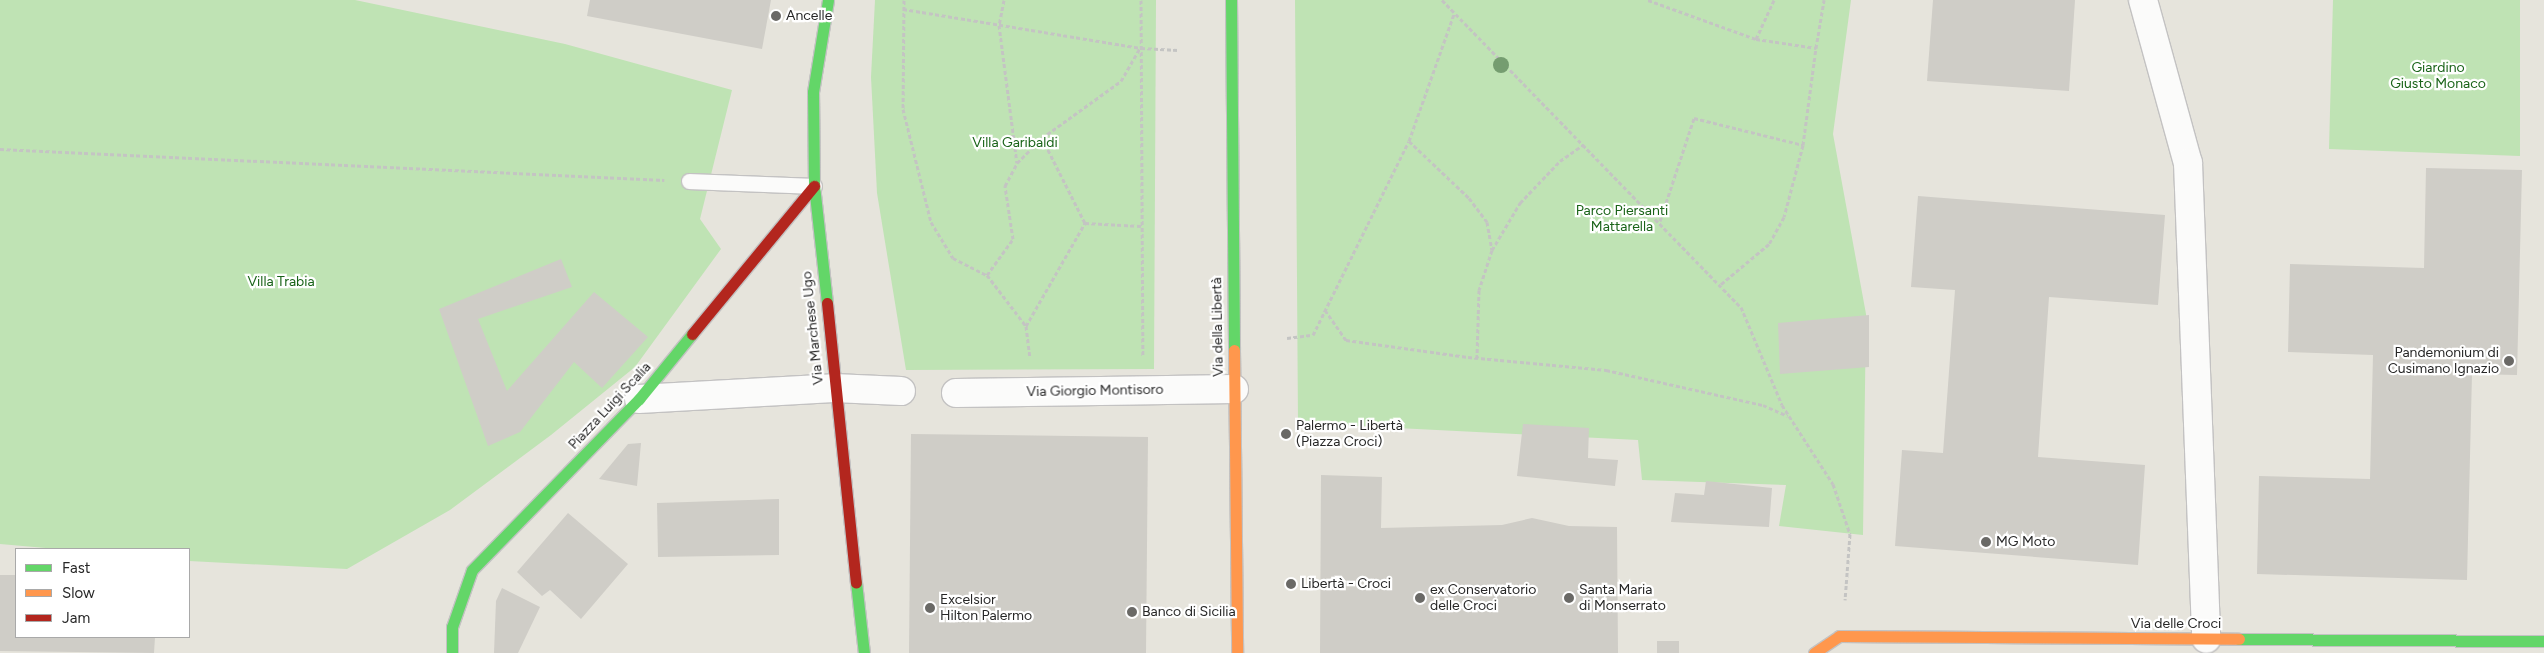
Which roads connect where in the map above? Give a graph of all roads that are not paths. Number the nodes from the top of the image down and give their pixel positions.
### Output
1 (828, 0) edge
2 (1231, 0) edge
3 (2143, 0) edge
4 (689, 181) road end
5 (814, 186) junction
6 (834, 388) junction
7 (1234, 389) junction
8 (901, 391) dead end
9 (956, 393) dead end
10 (639, 399) junction
11 (2206, 639) junction
12 (2544, 641) edge
13 (2154, 646) edge
14 (452, 653) edge
15 (864, 653) edge
16 (1236, 653) edge
17 (1814, 653) edge

1 - 5 street, Via Marchese Ugo
2 - 7 street, Via della Libertà
3 - 11 street
4 - 5 lane
5 - 6 street, Via Marchese Ugo
5 - 10 street, Piazza Luigi Scalia
6 - 8 street
6 - 10 street
6 - 15 street, Via Marchese Ugo
7 - 9 street, Via Giorgio Montisoro
7 - 16 street, Via della Libertà
10 - 14 street, Piazza Luigi Scalia
11 - 12 street, Via delle Croci
11 - 13 street, Via delle Croci
13 - 17 street, Via delle Croci

